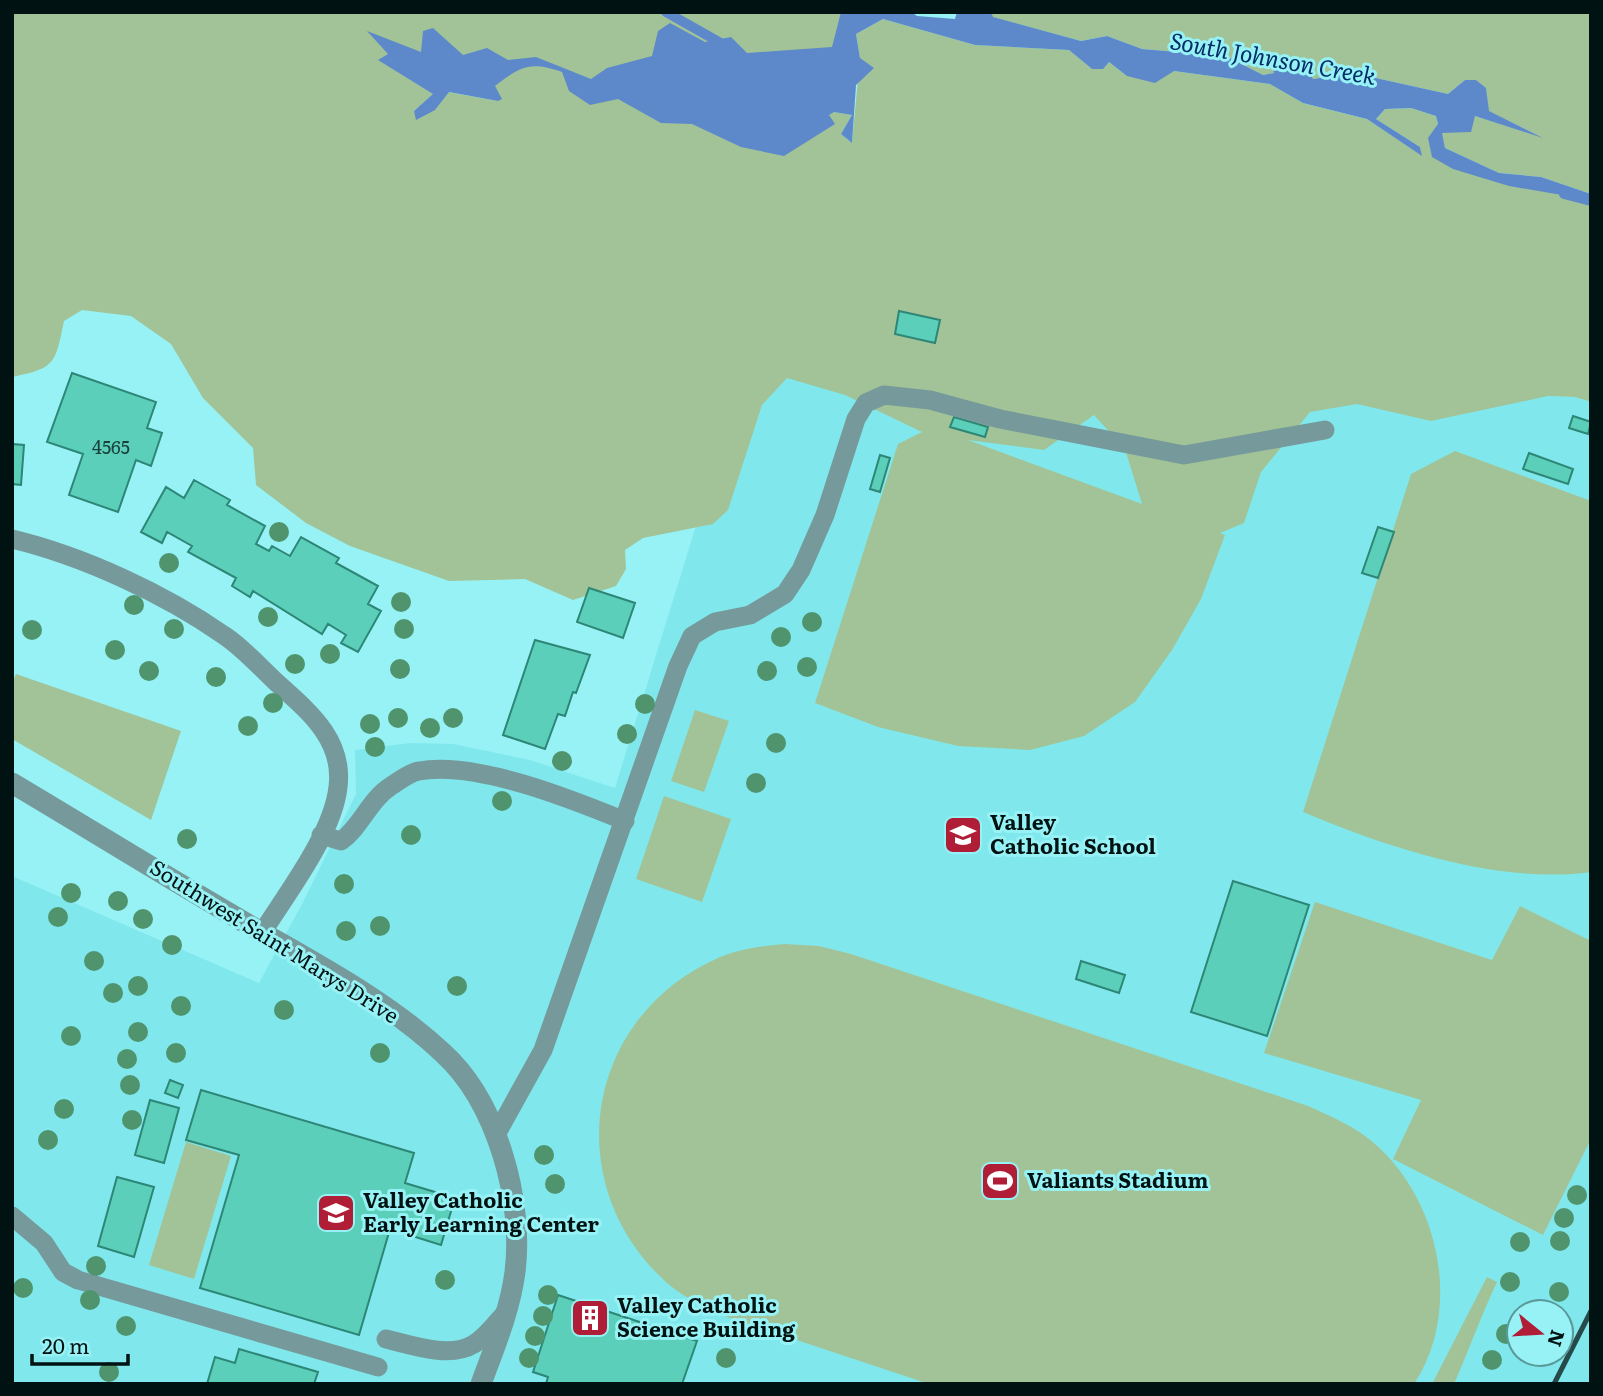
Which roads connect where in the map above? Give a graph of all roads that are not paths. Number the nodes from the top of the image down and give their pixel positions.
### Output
1 (1325, 430) dead end
2 (12, 539) edge
3 (12, 783) edge
4 (625, 821) junction
5 (321, 835) junction
6 (262, 933) junction
7 (497, 1133) junction
8 (12, 1216) edge
9 (505, 1313) junction
10 (386, 1339) dead end
11 (378, 1367) dead end
12 (481, 1384) edge

1 - 4 lane
2 - 5 lane
3 - 6 street, Southwest Saint Marys Drive
4 - 5 lane
4 - 7 lane
5 - 6 lane
6 - 7 street, Southwest Saint Marys Drive
7 - 9 street, Southwest Saint Marys Drive
8 - 11 lane
9 - 10 lane
9 - 12 street, Southwest Saint Marys Drive

